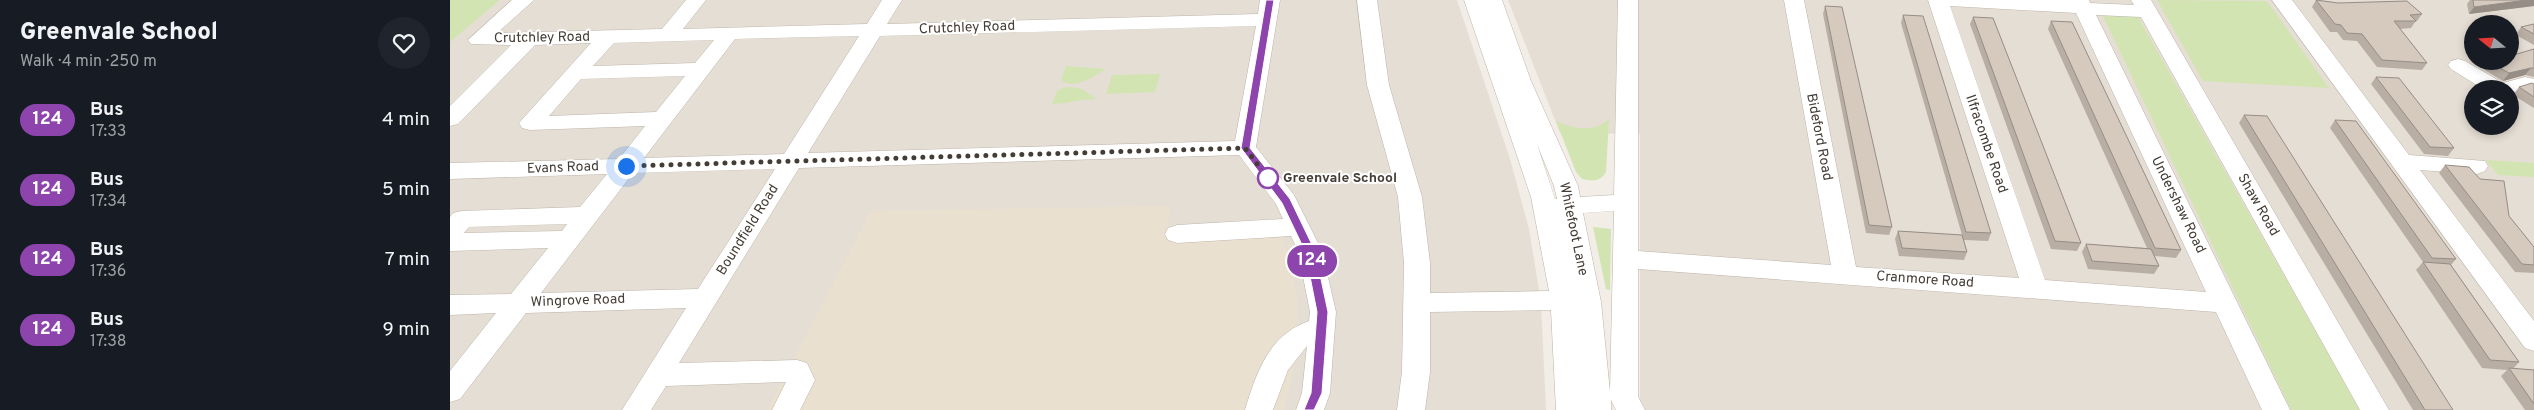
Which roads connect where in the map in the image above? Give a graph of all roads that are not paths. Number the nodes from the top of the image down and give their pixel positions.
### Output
1 (524, 0) edge
2 (696, 0) edge
3 (892, 0) edge
4 (1367, 0) edge
5 (1474, 0) edge
6 (1492, 0) edge
7 (1628, 0) edge
8 (1794, 0) edge
9 (1938, 0) edge
10 (1948, 0) edge
11 (2282, 0) edge
12 (2081, 4) edge
13 (2144, 6) edge
14 (1269, 10) edge
15 (872, 31) junction
16 (728, 35) junction
17 (667, 36) junction
18 (608, 37) junction
19 (530, 39) junction
20 (2458, 65) dead end
21 (700, 69) junction
22 (576, 73) junction
23 (2484, 80) edge
24 (2519, 85) edge
25 (2534, 85) edge
26 (450, 118) edge
27 (662, 119) junction
28 (1245, 148) junction
29 (791, 161) junction
30 (2402, 162) junction
31 (626, 166) junction
32 (2477, 166) dead end
33 (450, 171) edge
34 (1626, 202) junction
35 (1558, 206) junction
36 (589, 214) junction
37 (1299, 227) junction
38 (450, 232) edge
39 (1177, 234) dead end
40 (570, 239) junction
41 (450, 242) edge
42 (1626, 259) junction
43 (1845, 274) junction
44 (2035, 289) junction
45 (705, 298) junction
46 (1564, 300) junction
47 (520, 303) junction
48 (1417, 303) junction
49 (2225, 303) junction
50 (450, 305) edge
51 (1322, 327) junction
52 (2529, 328) edge
53 (459, 367) edge
54 (657, 375) junction
55 (450, 391) edge
56 (1628, 405) edge
57 (636, 410) edge
58 (786, 410) edge
59 (1259, 410) edge
60 (1310, 410) edge
61 (1411, 410) edge
62 (1570, 410) edge
63 (1596, 410) edge
64 (2276, 410) edge
65 (2374, 410) edge

1 - 19 street, Crutchley Road
2 - 17 street
3 - 15 street, Boundfield Road
4 - 48 street
5 - 35 street, Whitefoot Lane
6 - 35 street, Whitefoot Lane
7 - 34 street
8 - 43 street, Bideford Road
9 - 44 street, Ilfracombe Road
10 - 12 street
11 - 30 street
12 - 13 street
12 - 49 street, Undershaw Road
13 - 65 street, Shaw Road
14 - 15 street, Crutchley Road
14 - 28 street
15 - 16 street, Crutchley Road
15 - 29 street, Boundfield Road
16 - 17 street, Crutchley Road
16 - 21 street
17 - 18 street, Crutchley Road
18 - 19 street, Crutchley Road
18 - 22 street
19 - 26 street
20 - 23 street
21 - 22 street
21 - 27 street
22 - 27 street
24 - 25 street
27 - 31 street
28 - 29 street, Evans Road
28 - 37 street
29 - 31 street, Evans Road
29 - 45 street, Boundfield Road
30 - 32 street
30 - 52 street
31 - 33 street, Evans Road
31 - 36 street
34 - 35 street
34 - 42 street
35 - 46 street, Whitefoot Lane
35 - 63 street, Whitefoot Lane
36 - 38 street
36 - 40 street
37 - 39 street
37 - 51 street
40 - 41 street
40 - 47 street
42 - 43 street, Cranmore Road
42 - 56 street
43 - 44 street, Cranmore Road
44 - 49 street, Cranmore Road
45 - 47 street, Wingrove Road
45 - 54 street, Boundfield Road
46 - 48 street
46 - 62 street, Whitefoot Lane
47 - 50 street, Wingrove Road
47 - 53 street
48 - 61 street
49 - 64 street, Undershaw Road
51 - 59 street
51 - 60 street
53 - 55 street
54 - 57 street, Boundfield Road
54 - 58 street

